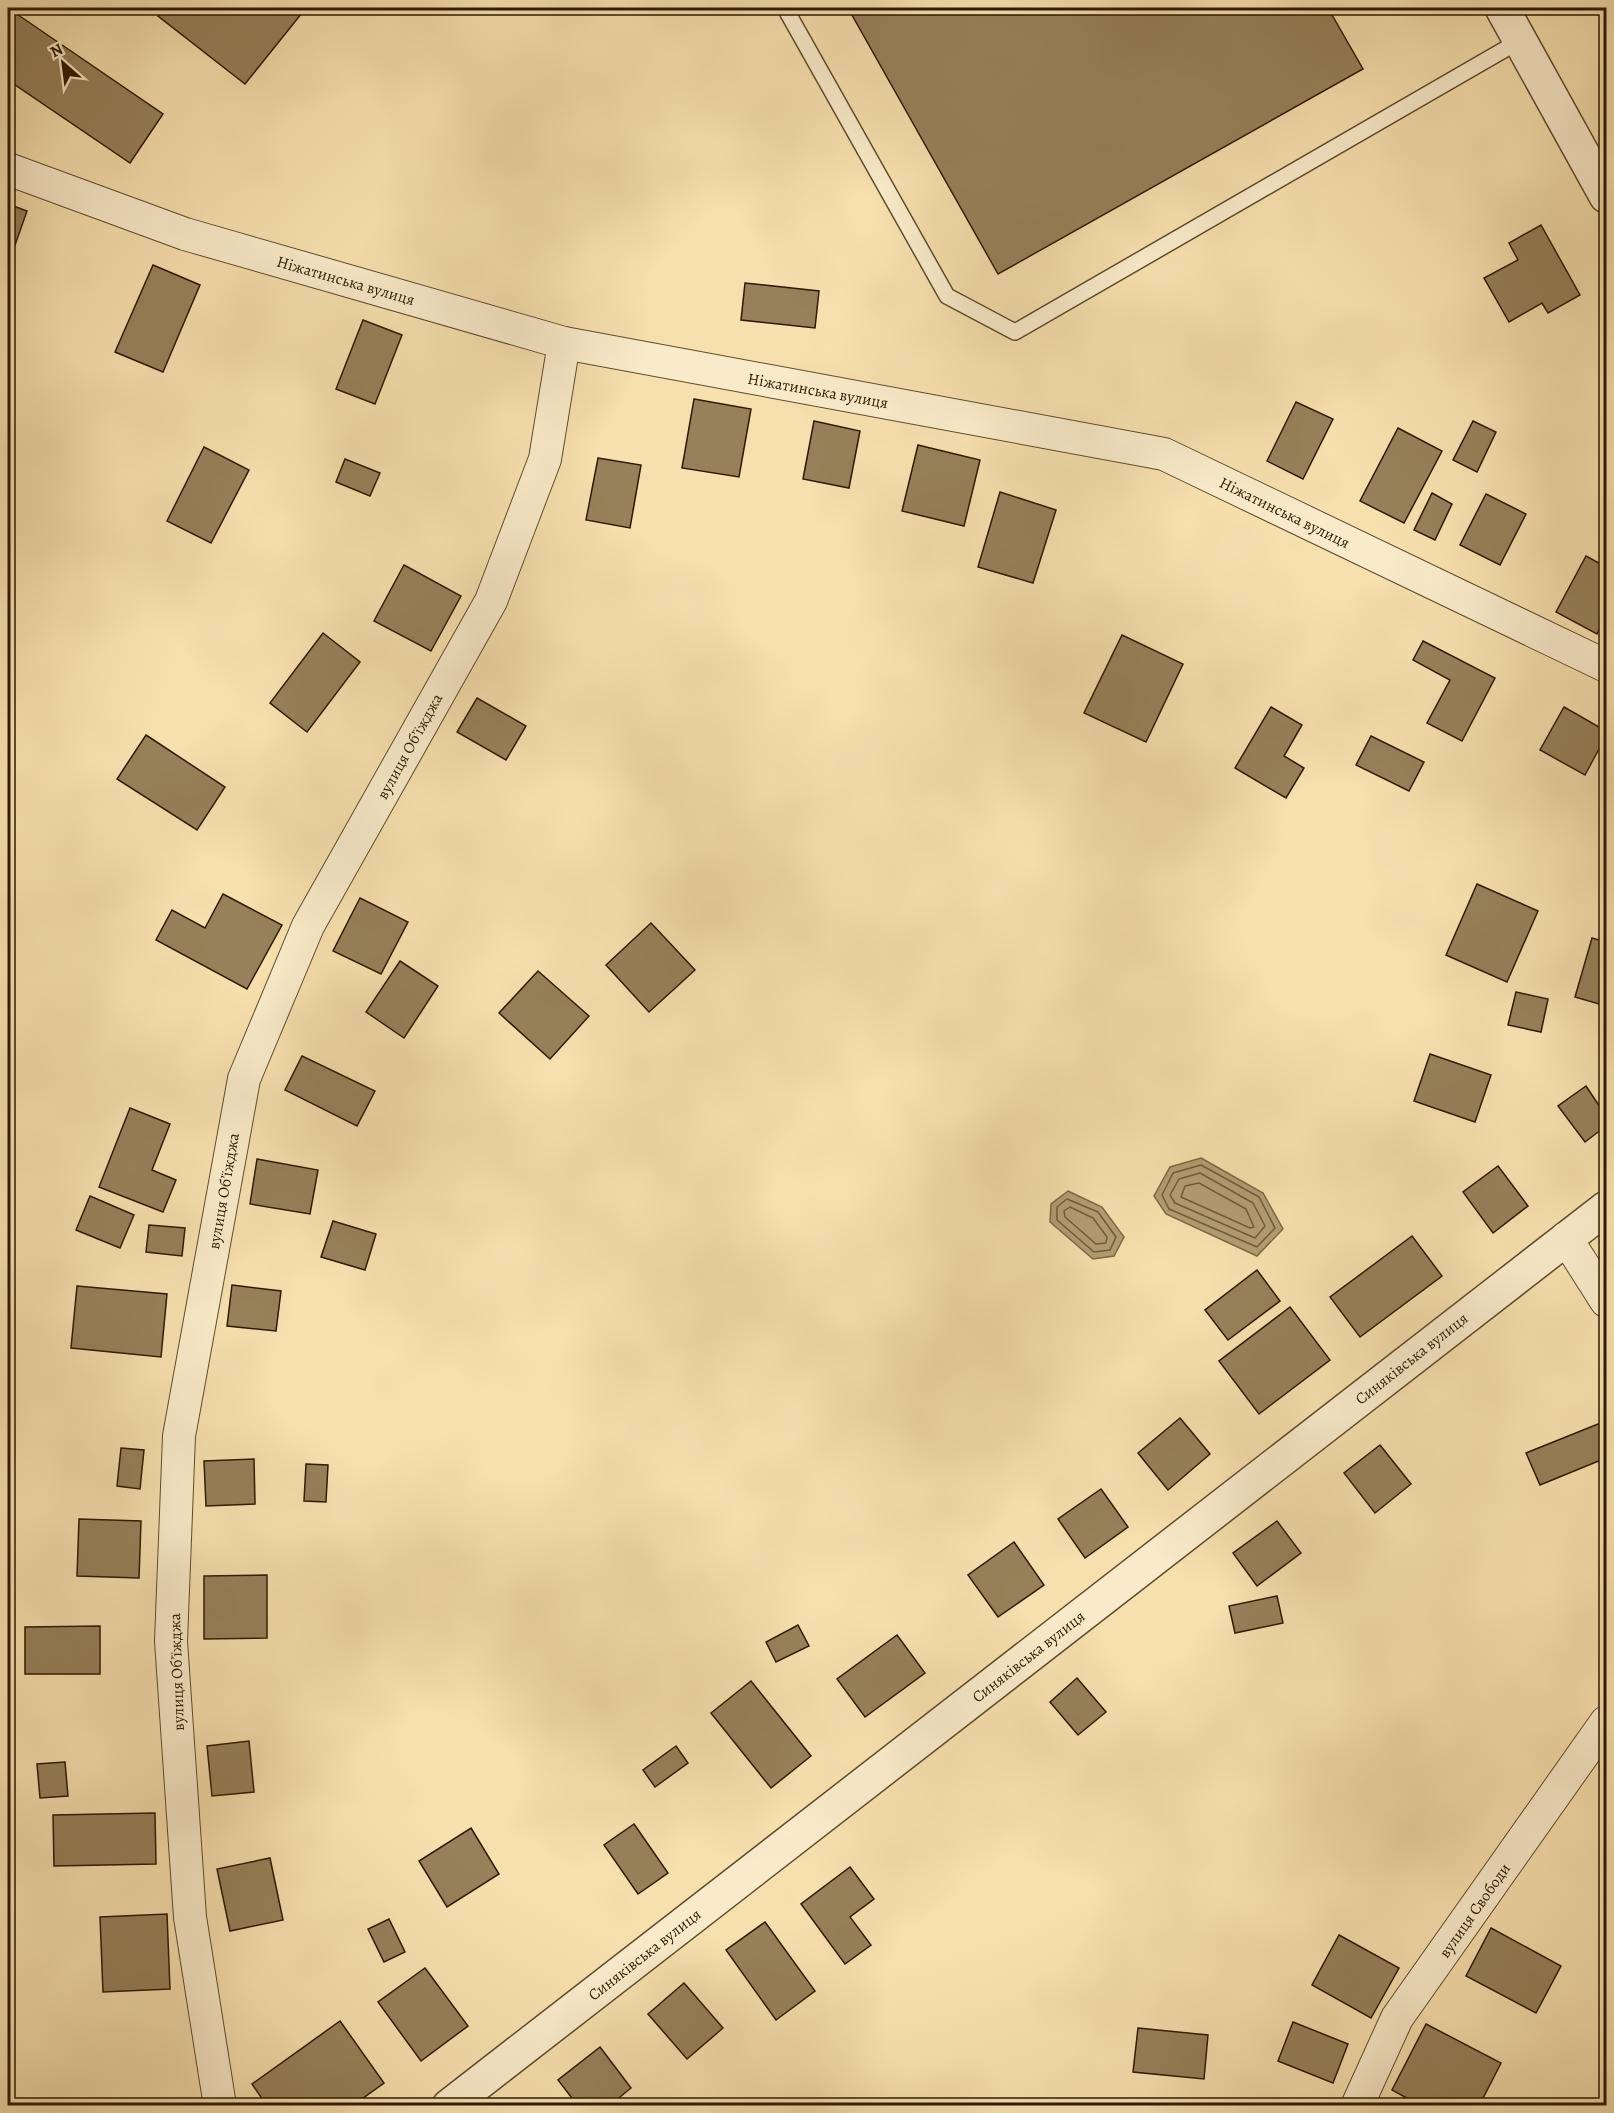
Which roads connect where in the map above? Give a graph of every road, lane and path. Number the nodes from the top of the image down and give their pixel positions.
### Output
1 (784, 8) edge
2 (1502, 8) edge
3 (1521, 40) junction
4 (8, 169) edge
5 (1606, 196) edge
6 (564, 343) junction
7 (1606, 666) edge
8 (1606, 1208) edge
9 (1566, 1238) junction
10 (1606, 1301) edge
11 (1606, 1722) edge
12 (220, 2106) edge
13 (449, 2106) edge
14 (1357, 2106) edge

1 - 3 lane
2 - 3 street
3 - 5 street
4 - 6 street, Ніжатинська вулиця
6 - 7 street, Ніжатинська вулиця
6 - 12 street, вулиця Обʼїжджа
8 - 9 street, Синяківська вулиця
9 - 10 street
9 - 13 street, Синяківська вулиця
11 - 14 street, вулиця Свободи

